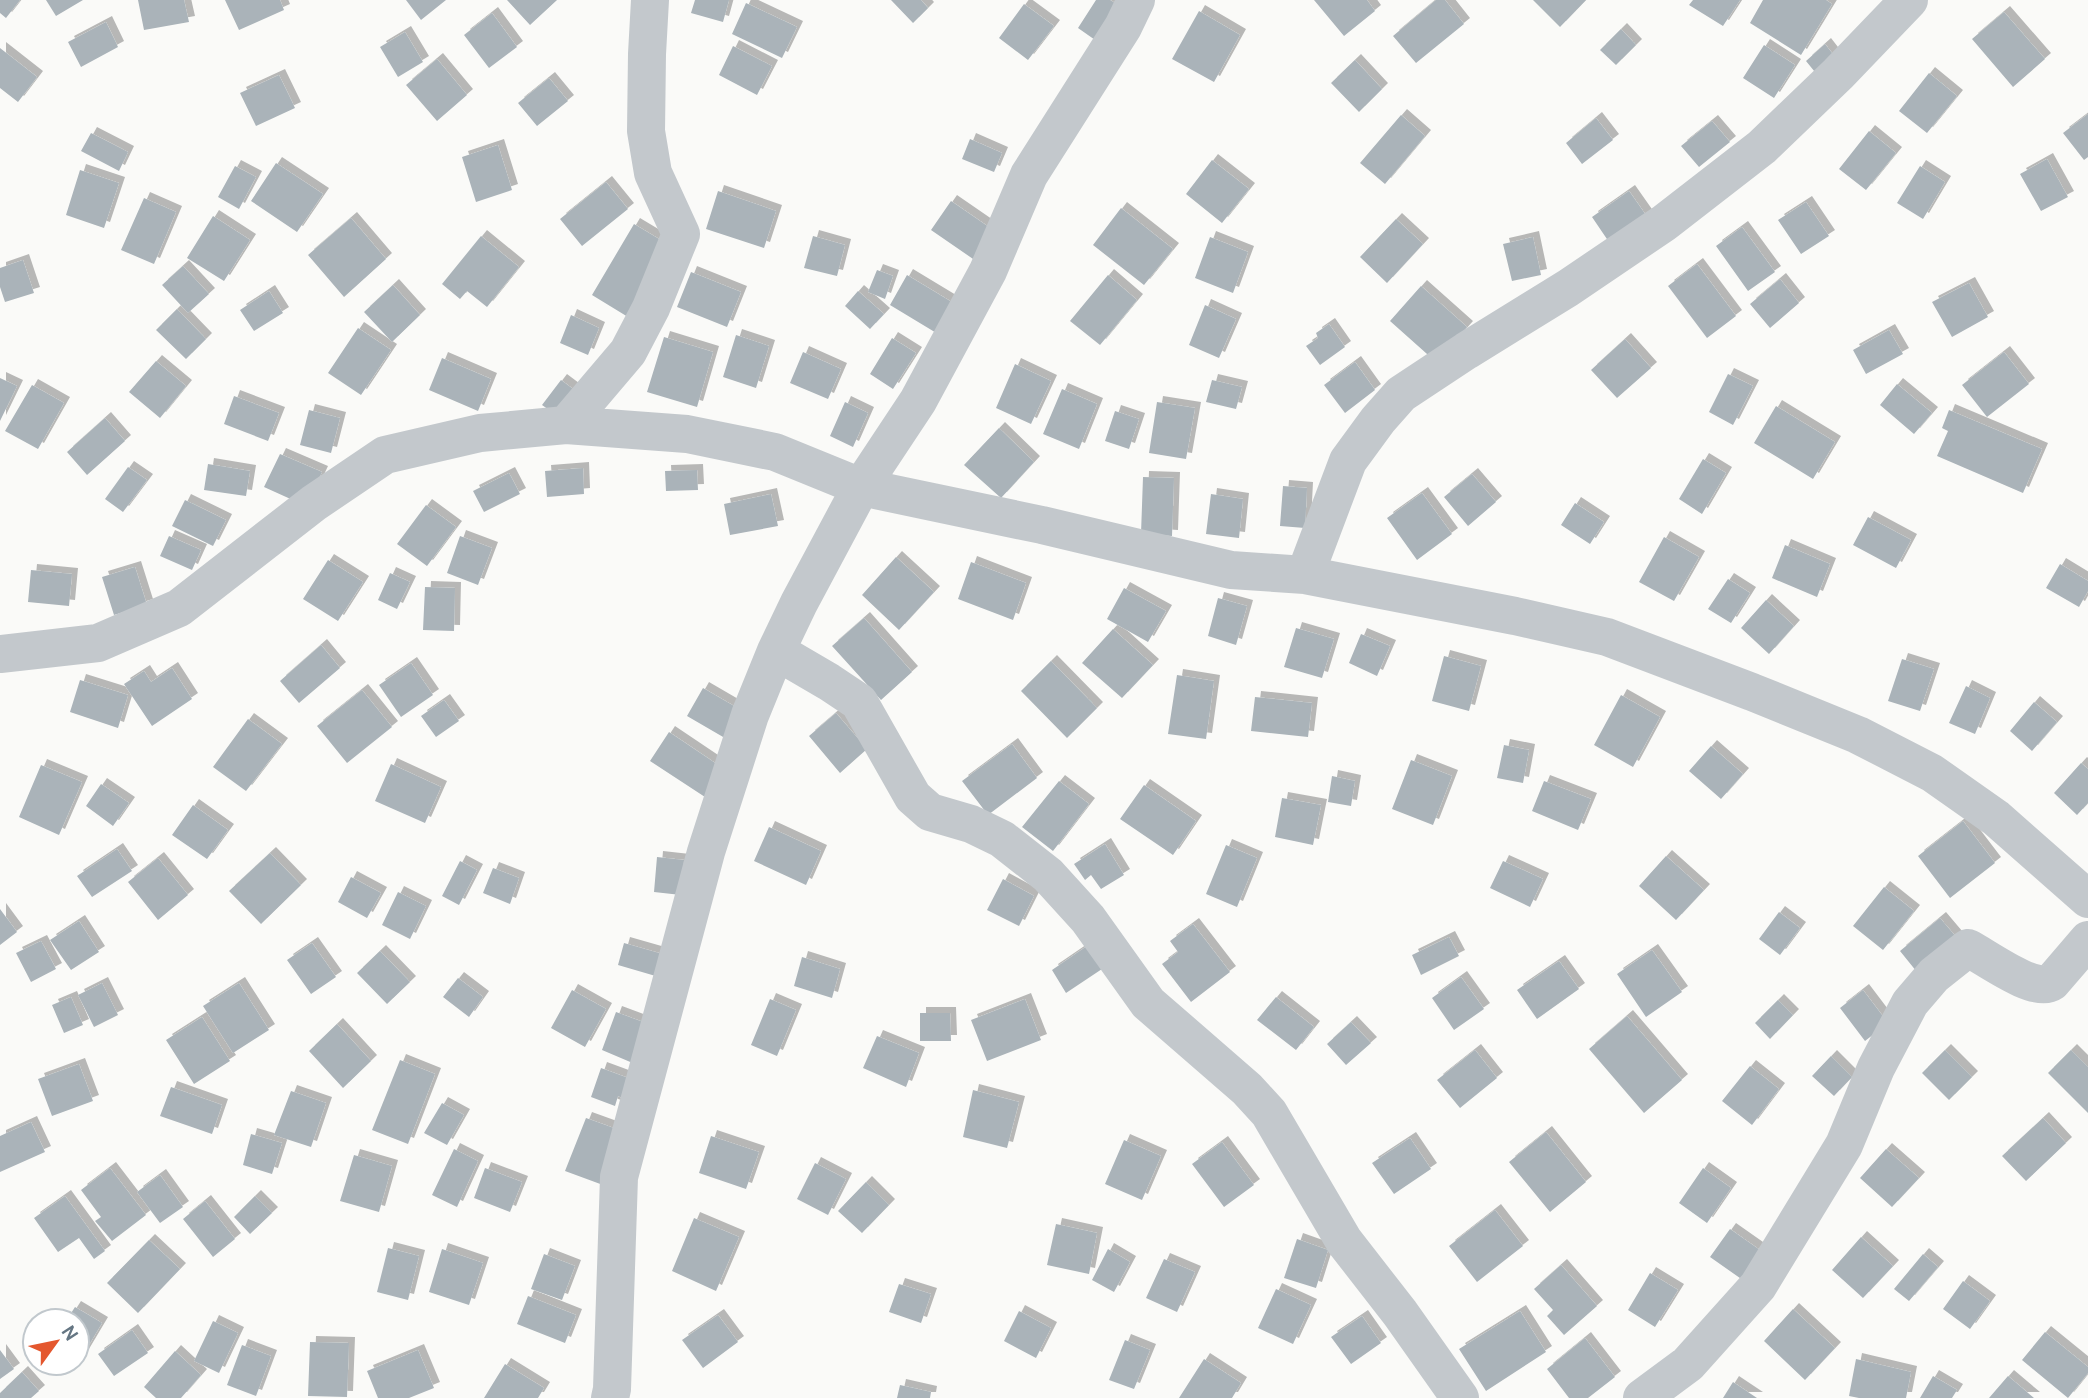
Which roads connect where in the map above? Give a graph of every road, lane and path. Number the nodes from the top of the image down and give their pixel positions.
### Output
1 (650, 0) edge
2 (1136, 0) edge
3 (1909, 0) edge
4 (566, 425) junction
5 (861, 487) junction
6 (1305, 575) junction
7 (776, 651) junction
8 (0, 653) edge
9 (2088, 899) edge
10 (2088, 940) edge
11 (610, 1398) edge
12 (1460, 1398) edge
13 (1643, 1398) edge

1 - 4 street
2 - 5 street
3 - 6 street
4 - 5 street
4 - 8 street
5 - 6 street
5 - 7 street
6 - 9 street
7 - 11 street
7 - 12 street
10 - 13 street

